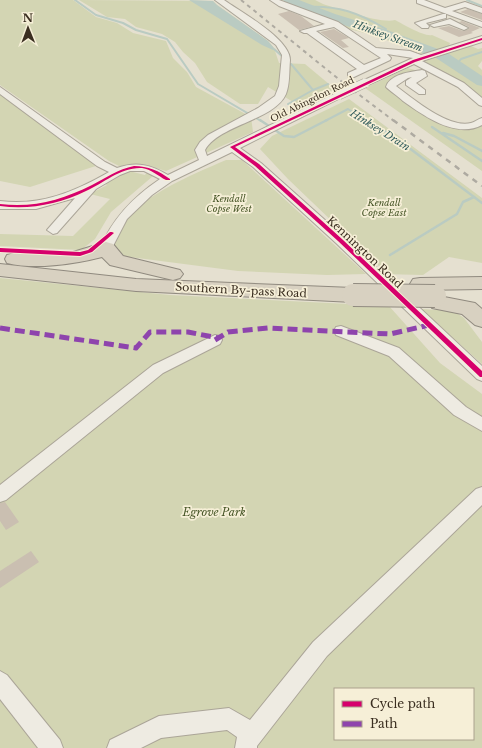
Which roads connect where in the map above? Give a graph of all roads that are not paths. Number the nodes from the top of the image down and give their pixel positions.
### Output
1 (219, 0) edge
2 (274, 0) edge
3 (420, 1) dead end
4 (482, 11) edge
5 (448, 13) junction
6 (335, 24) junction
7 (434, 25) dead end
8 (482, 25) edge
9 (424, 26) dead end
10 (336, 34) dead end
11 (482, 35) edge
12 (482, 39) edge
13 (374, 50) junction
14 (420, 58) junction
15 (378, 63) junction
16 (401, 67) junction
17 (363, 69) junction
18 (426, 72) junction
19 (351, 75) dead end
20 (0, 90) edge
21 (422, 92) dead end
22 (482, 104) edge
23 (482, 121) edge
24 (232, 147) junction
25 (205, 161) junction
26 (116, 172) junction
27 (168, 179) junction
28 (95, 186) junction
29 (0, 205) edge
30 (53, 230) dead end
31 (106, 248) junction
32 (5, 262) edge
33 (173, 274) junction
34 (482, 283) edge
35 (350, 289) junction
36 (431, 294) junction
37 (482, 295) edge
38 (482, 320) edge
39 (341, 331) dead end
40 (215, 340) dead end
41 (482, 375) edge
42 (482, 425) edge
43 (482, 494) edge
44 (0, 495) edge
45 (0, 682) edge
46 (249, 741) edge
47 (52, 748) edge
48 (118, 748) edge

1 - 25 street
2 - 6 street
3 - 5 street
4 - 5 street
5 - 8 street
5 - 9 street
6 - 13 street
6 - 17 street
7 - 11 street
10 - 15 street
12 - 14 street, Old Abingdon Road
13 - 14 street
13 - 15 street
14 - 16 street, Old Abingdon Road
14 - 18 street
15 - 17 street
16 - 18 street
16 - 24 street, Old Abingdon Road, bridge
17 - 19 street
18 - 21 street
18 - 22 street
18 - 23 street
20 - 26 street
24 - 25 street, Old Abingdon Road
24 - 41 street, Kennington Road
25 - 27 street, Old Abingdon Road
26 - 27 street
26 - 28 street
27 - 31 street, Old Abingdon Road
28 - 29 street
28 - 30 street
31 - 32 highway
31 - 33 highway
32 - 33 highway, Southern By-pass Road
32 - 35 highway, Southern By-pass Road
33 - 35 highway, Southern By-pass Road
34 - 36 highway, Southern By-pass Road
35 - 36 highway, Southern By-pass Road
35 - 36 highway, Southern By-pass Road, bridge
36 - 37 highway, Southern By-pass Road
36 - 38 highway
39 - 42 street
40 - 44 street
43 - 46 street
45 - 47 street
46 - 48 street

